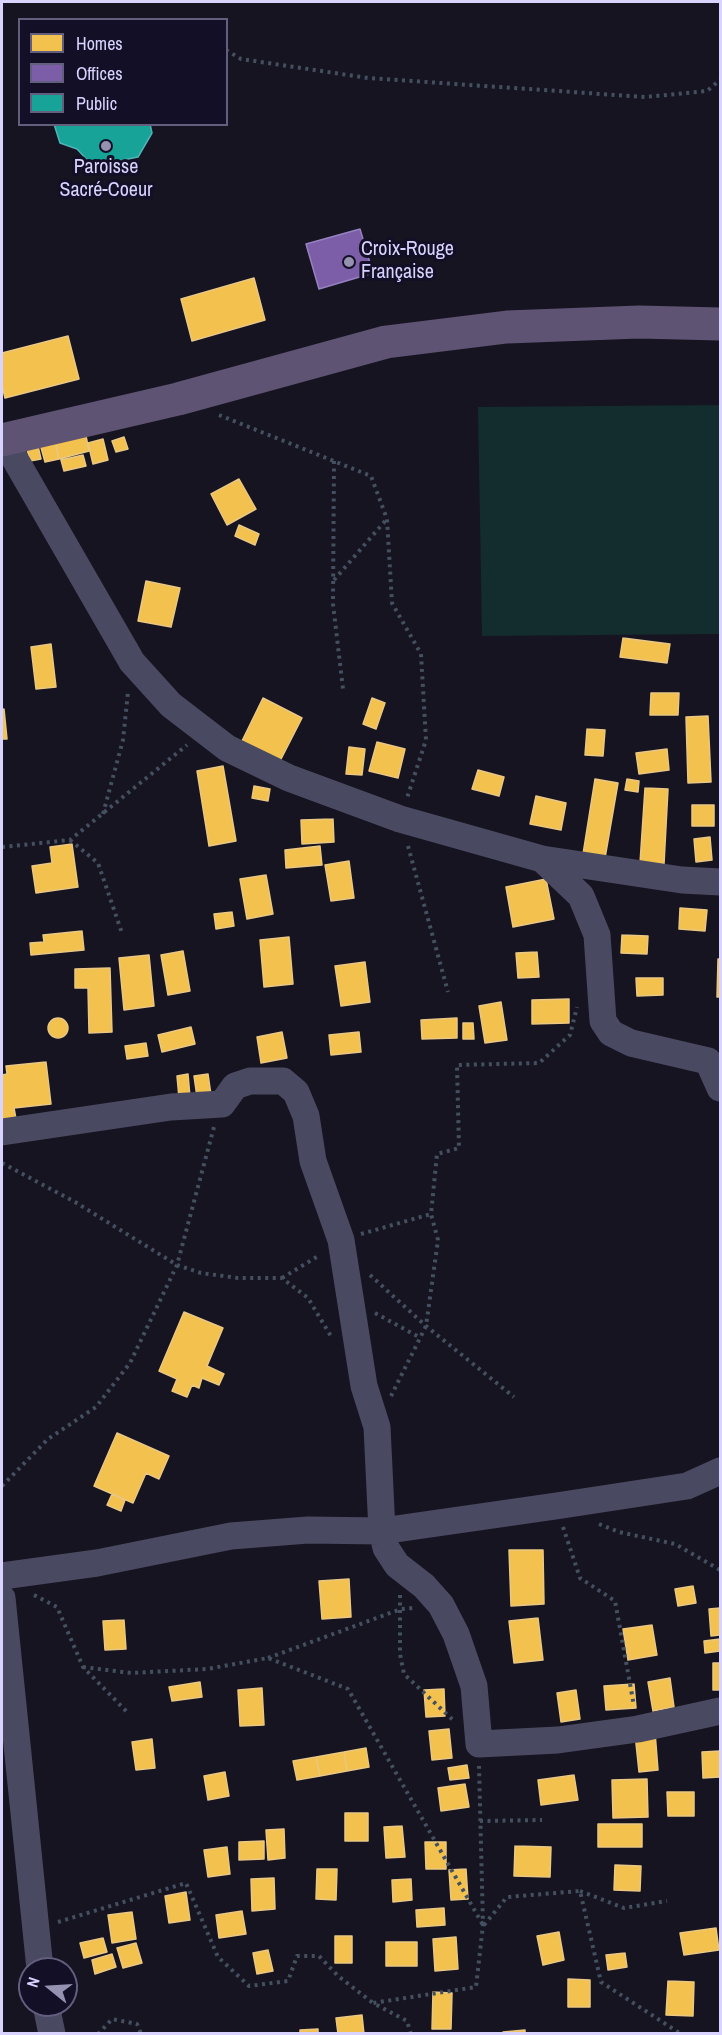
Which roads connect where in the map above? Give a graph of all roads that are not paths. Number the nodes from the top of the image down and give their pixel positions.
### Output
1 (720, 324) edge
2 (3, 440) edge
3 (542, 859) junction
4 (720, 882) edge
5 (716, 1065) edge
6 (720, 1088) edge
7 (2, 1132) edge
8 (720, 1471) edge
9 (382, 1531) junction
10 (2, 1576) edge
11 (2, 1598) edge
12 (720, 1711) edge
13 (38, 1957) edge
14 (48, 2017) edge
15 (52, 2034) edge

1 - 2 main road
2 - 3 street
3 - 4 street
3 - 5 street
5 - 6 street
7 - 9 street
8 - 9 street
9 - 10 street
9 - 12 street
11 - 13 street
14 - 15 street

